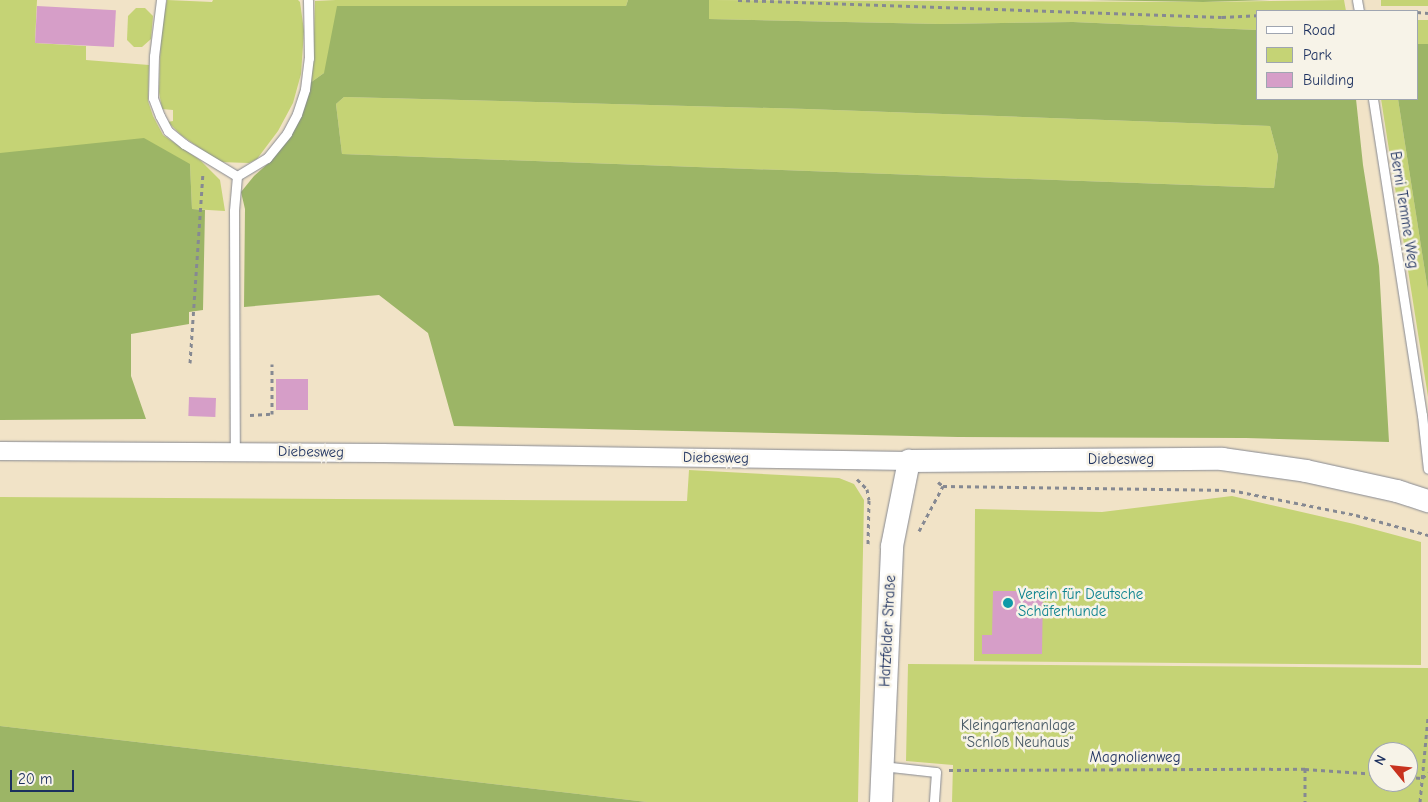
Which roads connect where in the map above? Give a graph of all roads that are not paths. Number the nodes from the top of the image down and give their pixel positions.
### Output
1 (161, 0) edge
2 (308, 0) edge
3 (1372, 100) edge
4 (237, 176) junction
5 (0, 451) edge
6 (235, 452) junction
7 (909, 461) junction
8 (1428, 469) edge
9 (1428, 501) edge
10 (882, 766) junction
11 (881, 802) edge
12 (934, 802) edge

1 - 4 lane
2 - 4 lane
3 - 8 lane, Berni Temme Weg
4 - 6 lane
5 - 6 street, Diebesweg
6 - 7 street, Diebesweg
7 - 9 street, Diebesweg
7 - 10 street, Hatzfelder Straße
10 - 11 street, Hatzfelder Straße
10 - 12 lane

